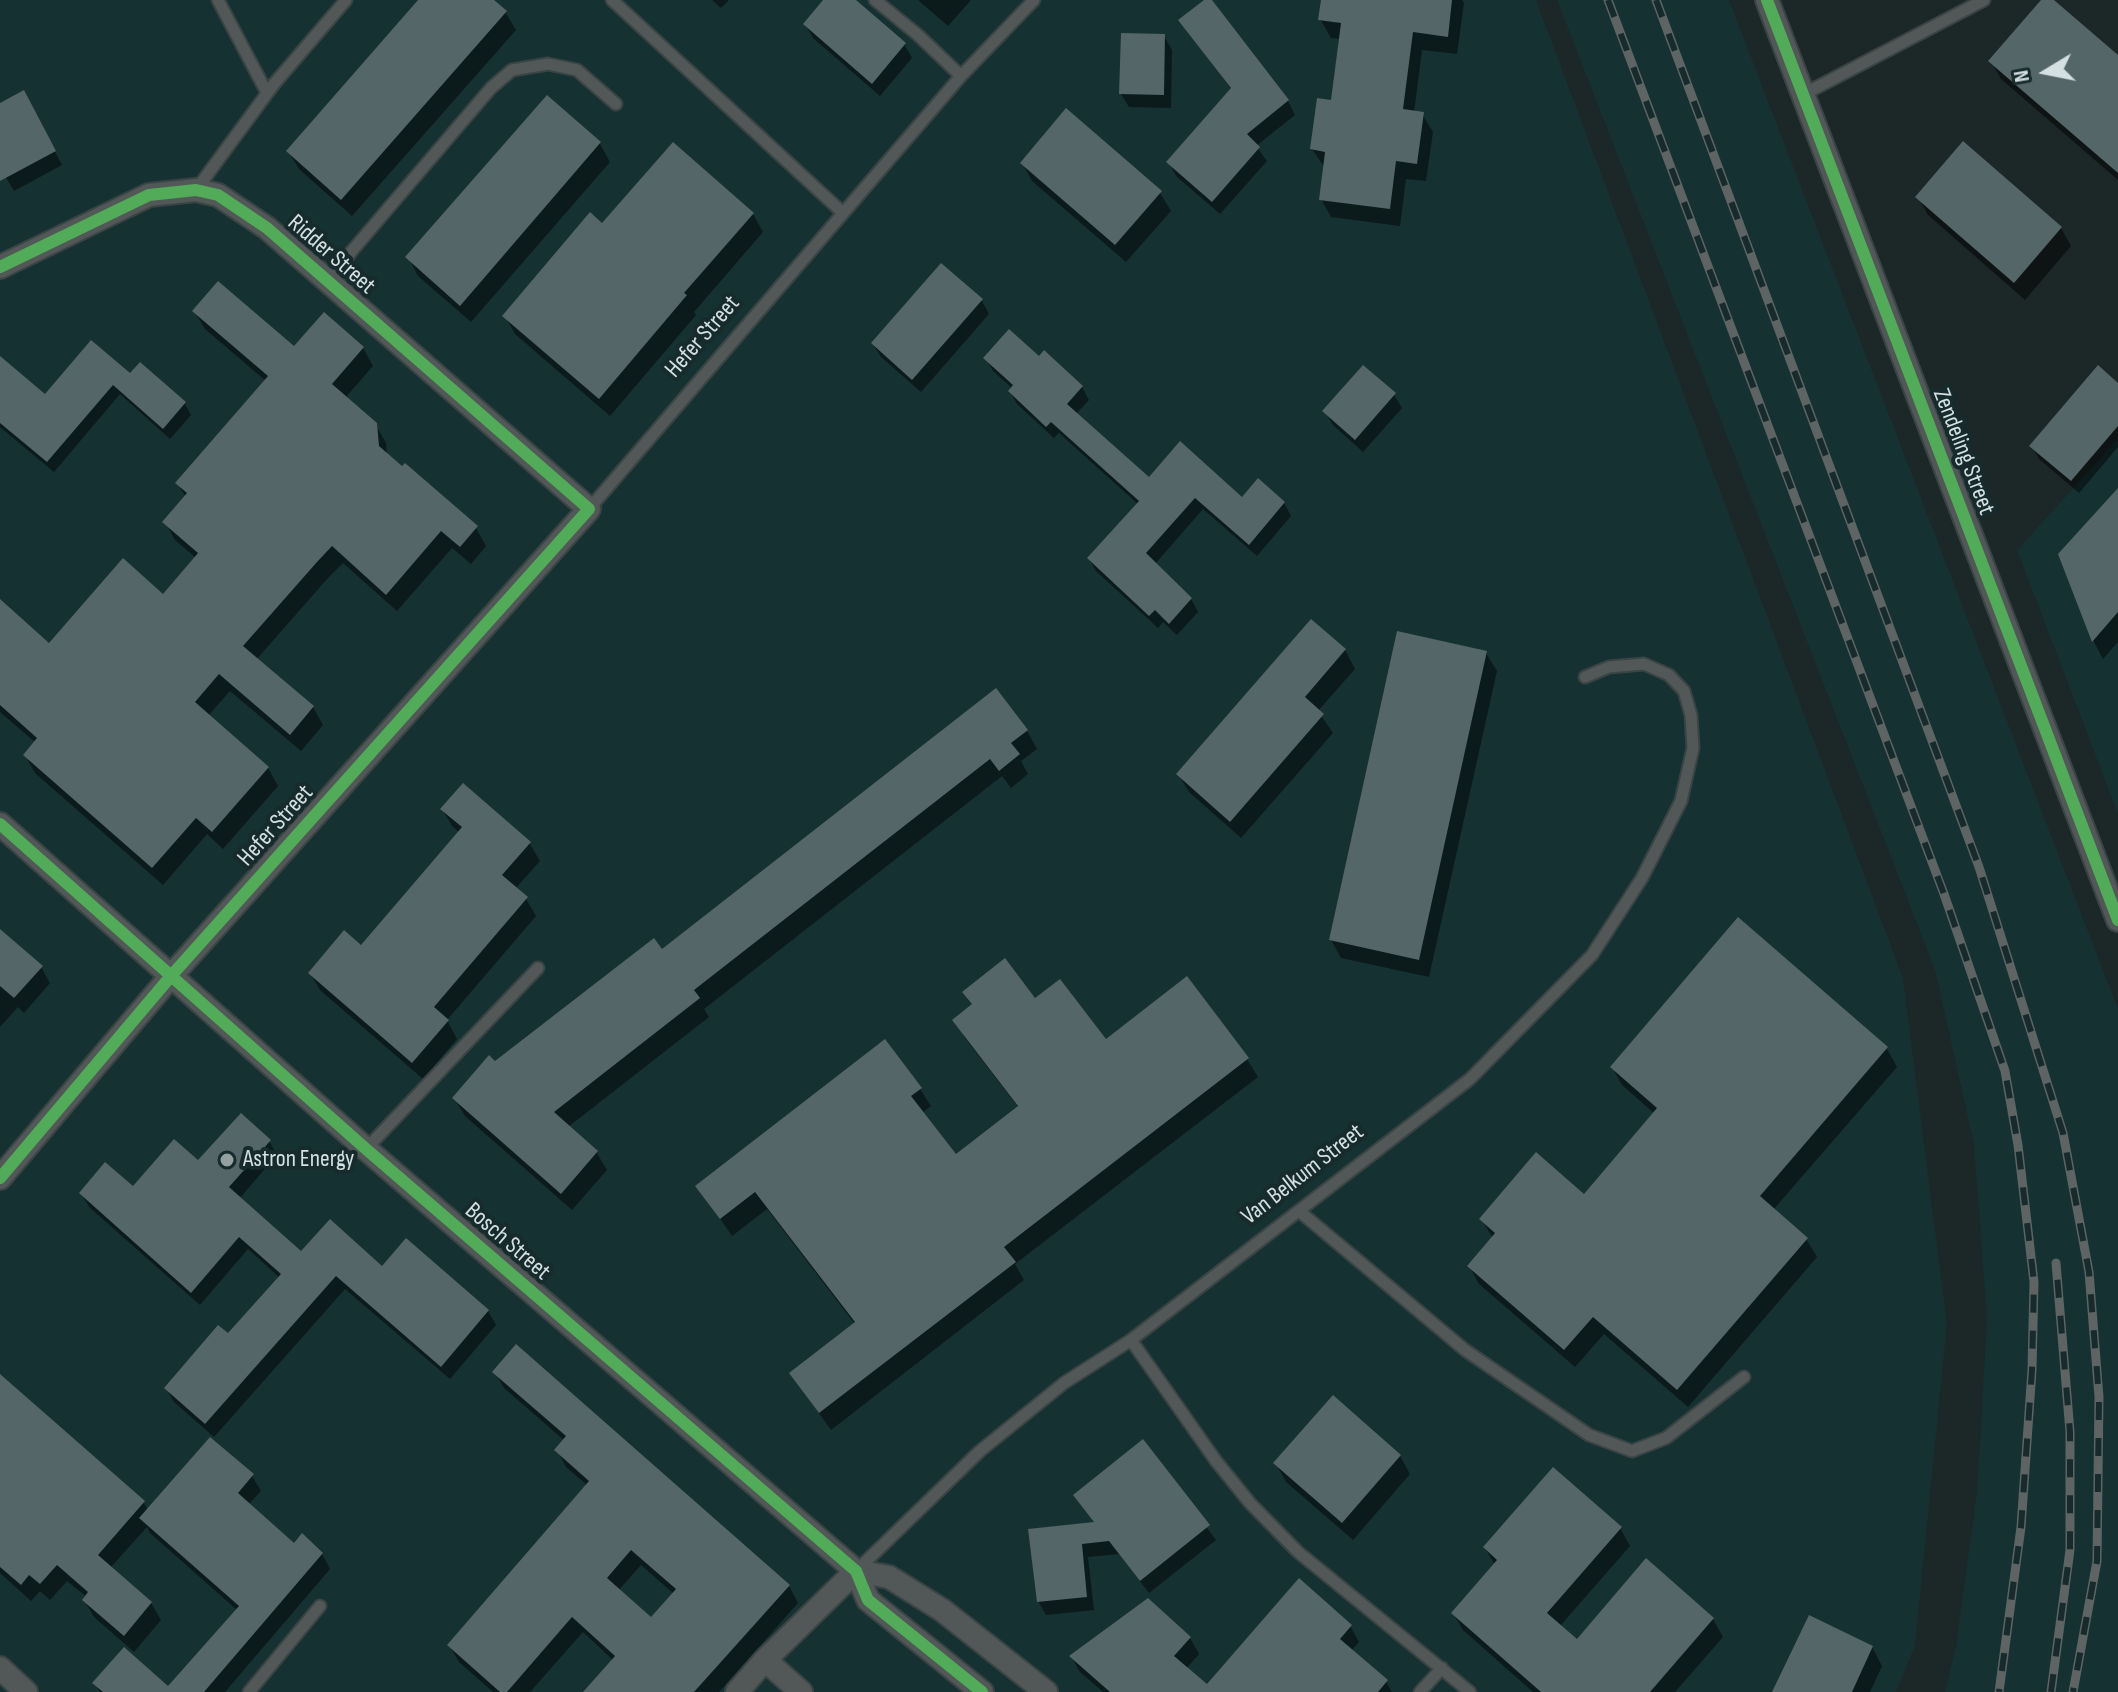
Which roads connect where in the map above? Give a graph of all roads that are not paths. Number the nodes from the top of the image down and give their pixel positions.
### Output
1 (218, 0) edge
2 (346, 0) edge
3 (612, 0) edge
4 (875, 0) edge
5 (1034, 0) edge
6 (1767, 0) edge
7 (1984, 0) edge
8 (961, 76) junction
9 (267, 93) junction
10 (1804, 94) junction
11 (616, 104) dead end
12 (196, 190) junction
13 (843, 213) junction
14 (0, 267) edge
15 (329, 282) junction
16 (589, 509) junction
17 (1585, 677) dead end
18 (0, 824) edge
19 (2118, 920) edge
20 (538, 968) dead end
21 (171, 976) junction
22 (366, 1149) junction
23 (0, 1178) edge
24 (1299, 1211) junction
25 (1131, 1340) junction
26 (1744, 1377) dead end
27 (856, 1571) junction
28 (320, 1606) dead end
29 (765, 1660) junction
30 (0, 1668) edge
31 (1442, 1668) junction
32 (26, 1692) edge
33 (249, 1692) edge
34 (737, 1692) edge
35 (801, 1692) edge
36 (982, 1692) edge
37 (1046, 1692) edge
38 (1420, 1692) edge
39 (1470, 1692) edge

1 - 9 lane
2 - 9 lane
3 - 13 lane
4 - 8 lane
5 - 8 lane, Hefer Street
6 - 10 street, Zendeling Street
7 - 10 lane
8 - 13 lane, Hefer Street
9 - 12 lane
10 - 19 street, Zendeling Street
11 - 15 lane
12 - 14 street, Ridder Street
12 - 15 street, Ridder Street
13 - 16 lane, Hefer Street
15 - 16 street, Ridder Street
16 - 21 street, Hefer Street
17 - 24 lane, Van Belkum Street
18 - 21 street, Bosch Street
20 - 22 lane
21 - 22 street, Bosch Street
21 - 23 street, Hefer Street
22 - 27 street, Bosch Street
24 - 25 lane, Van Belkum Street
24 - 26 lane
25 - 27 lane, Van Belkum Street
25 - 31 lane
27 - 29 street, Van Belkum Street
27 - 36 street, Bosch Street
27 - 37 street, Bosch Street
28 - 33 lane
29 - 34 street, Van Belkum Street
29 - 35 street
30 - 32 street
31 - 38 lane
31 - 39 lane

